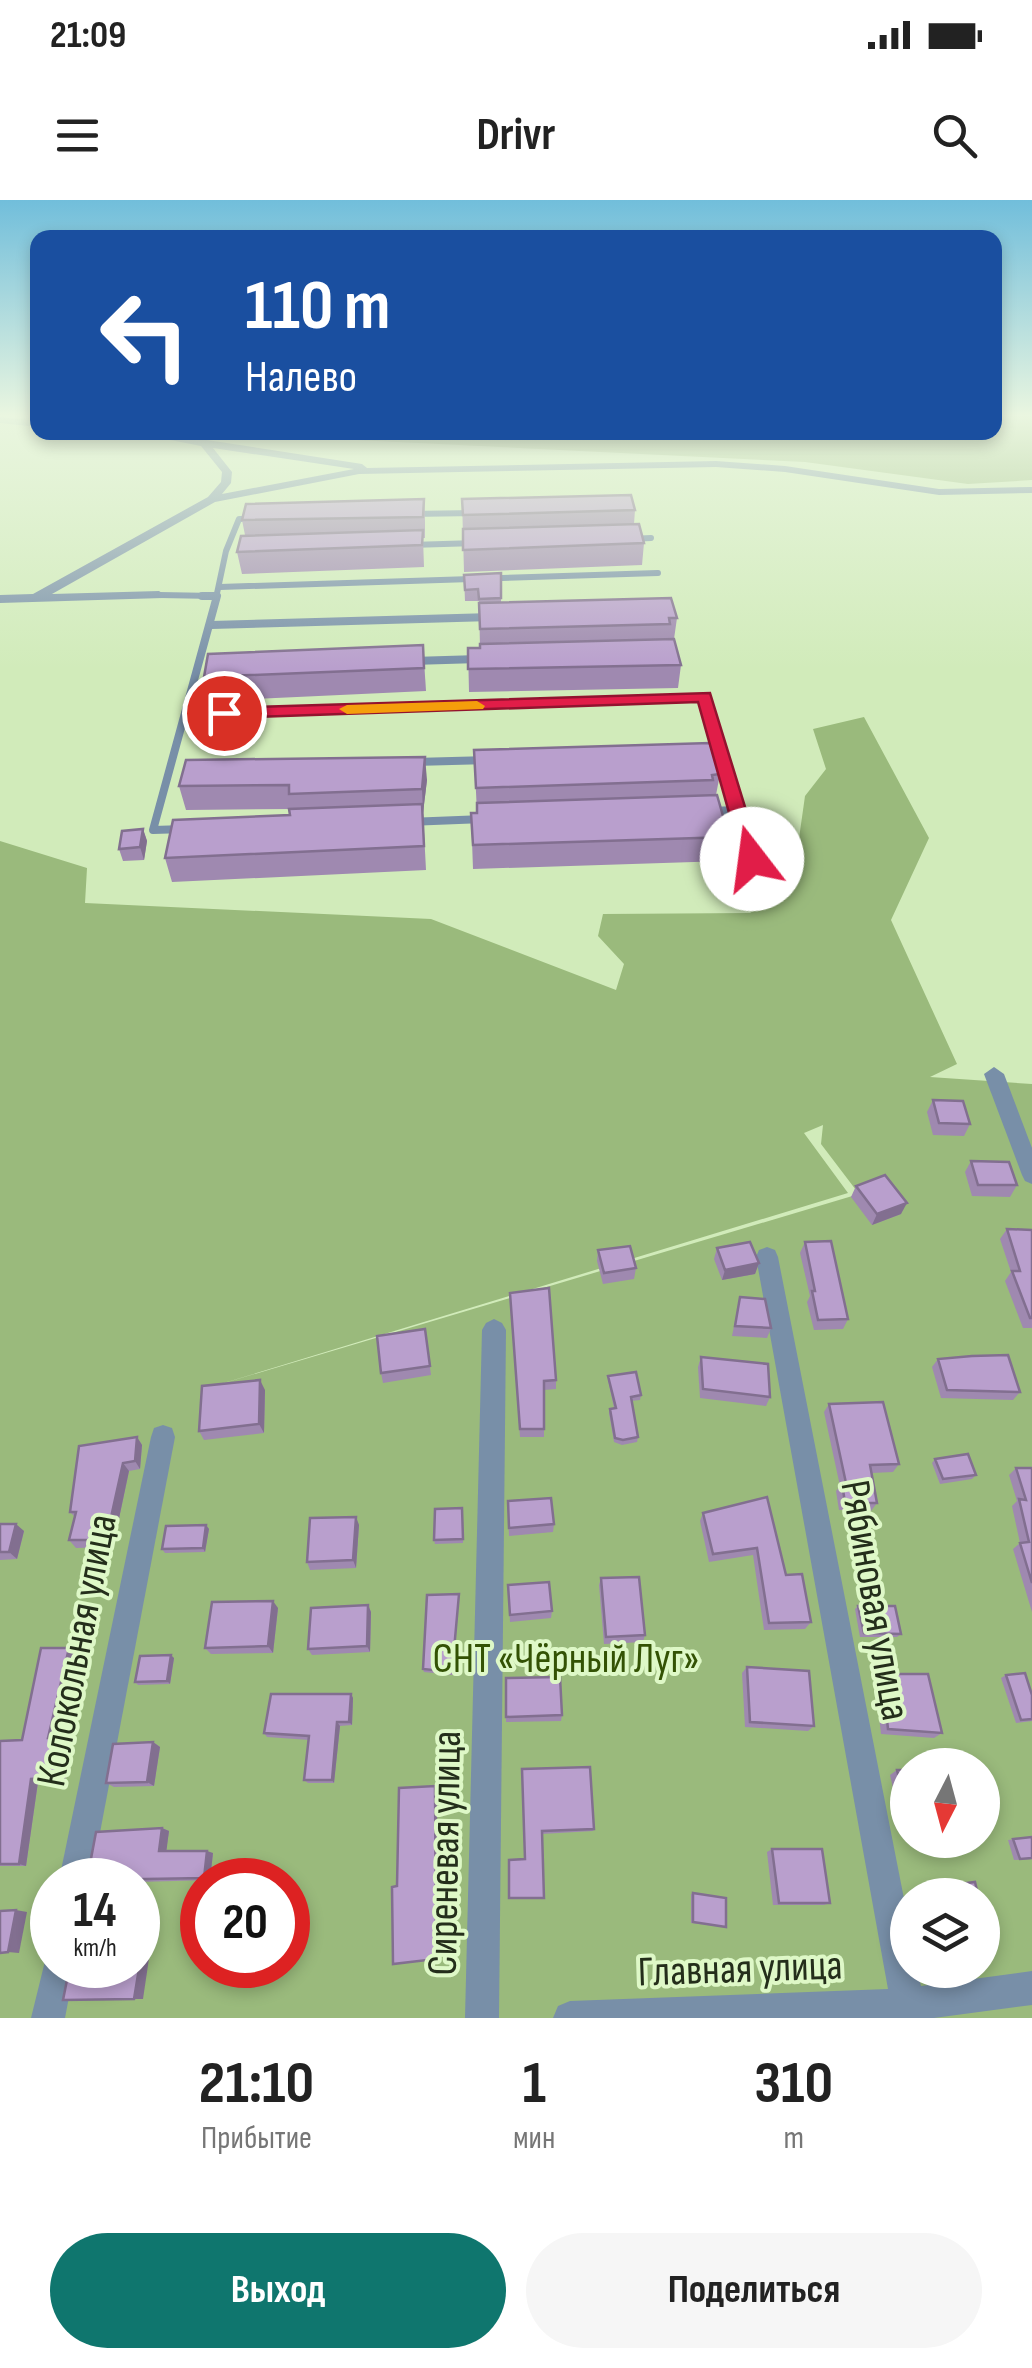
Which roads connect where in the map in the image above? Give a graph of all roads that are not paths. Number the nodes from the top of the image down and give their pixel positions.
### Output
1 (211, 500) edge
2 (496, 512) edge
3 (397, 515) edge
4 (258, 518) edge
5 (651, 538) dead end
6 (618, 539) edge
7 (479, 543) edge
8 (401, 546) edge
9 (226, 550) junction
10 (246, 550) edge
11 (658, 573) dead end
12 (218, 591) junction
13 (159, 595) joint
14 (36, 598) junction
15 (0, 600) edge
16 (504, 617) edge
17 (211, 625) junction
18 (494, 659) edge
19 (395, 662) edge
20 (218, 666) edge
21 (198, 667) junction
22 (186, 714) junction
23 (722, 753) junction
24 (702, 754) edge
25 (505, 759) edge
26 (406, 762) edge
27 (170, 768) junction
28 (189, 768) edge
29 (738, 810) junction
30 (702, 812) edge
31 (490, 819) edge
32 (391, 822) edge
33 (193, 829) edge
34 (752, 859) dead end
35 (994, 1074) dead end
36 (1032, 1175) edge
37 (767, 1257) dead end
38 (494, 1330) dead end
39 (163, 1436) dead end
40 (80, 1858) edge
41 (54, 1988) edge
42 (1032, 1988) edge
43 (908, 2012) edge
44 (48, 2018) edge
45 (482, 2018) edge
46 (570, 2018) edge

1 - 14 street
2 - 3 lane
4 - 9 lane
5 - 6 lane
7 - 8 lane
9 - 10 lane
9 - 12 lane
11 - 12 lane
12 - 13 lane
12 - 17 lane
13 - 14 street
14 - 15 street
16 - 17 lane
17 - 21 lane
18 - 19 lane
20 - 21 lane
21 - 22 lane
22 - 23 lane
22 - 27 lane
23 - 24 lane
23 - 29 lane
25 - 26 lane
27 - 28 lane
27 - 33 lane
29 - 30 lane
29 - 34 lane
31 - 32 lane
35 - 36 street
37 - 43 street, Рябиновая улица
38 - 45 street, Сиреневая улица
39 - 40 street, Колокольная улица
41 - 44 street
42 - 43 street, Главная улица
43 - 46 street, Главная улица

